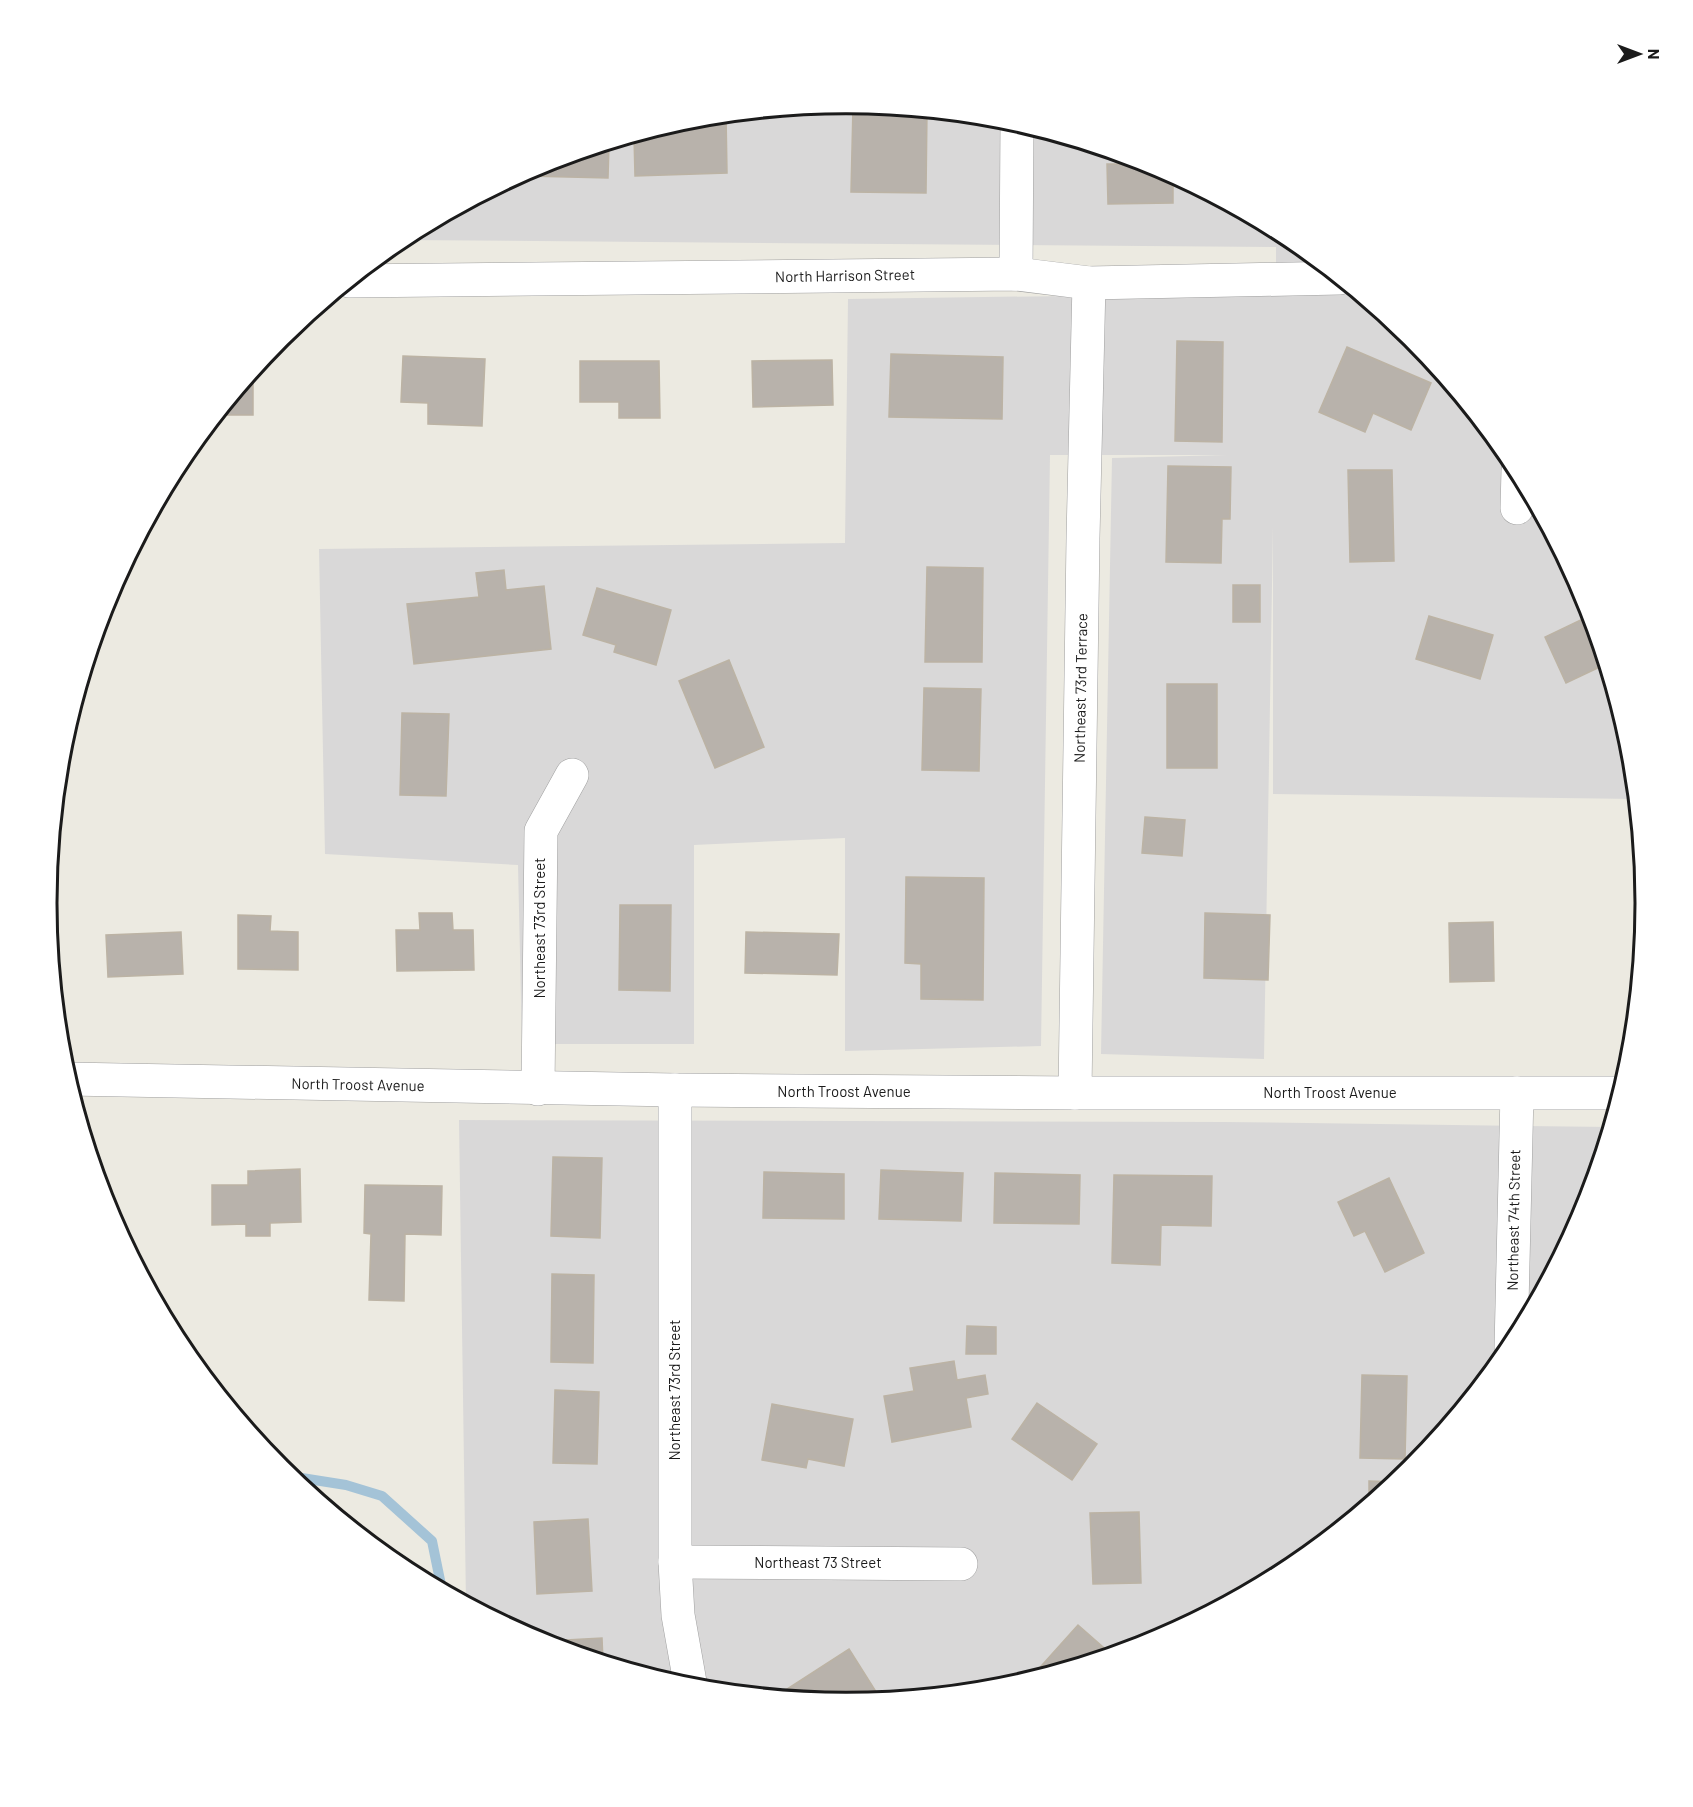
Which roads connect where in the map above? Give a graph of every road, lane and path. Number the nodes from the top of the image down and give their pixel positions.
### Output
1 (1017, 133) edge
2 (1016, 274) junction
3 (1328, 278) edge
4 (360, 282) edge
5 (1089, 283) junction
6 (1518, 489) edge
7 (1517, 508) dead end
8 (572, 775) dead end
9 (77, 1079) edge
10 (538, 1089) junction
11 (675, 1090) junction
12 (1075, 1093) junction
13 (1517, 1093) junction
14 (1613, 1093) edge
15 (1511, 1328) edge
16 (675, 1562) junction
17 (961, 1564) dead end
18 (689, 1677) edge

1 - 2 street
2 - 4 street, North Harrison Street
2 - 5 street, North Harrison Street
3 - 5 street, North Harrison Street
5 - 12 street, Northeast 73rd Terrace
6 - 7 street
8 - 10 street, Northeast 73rd Street
9 - 10 street, North Troost Avenue
10 - 11 street, North Troost Avenue
11 - 12 street, North Troost Avenue
11 - 16 street, Northeast 73rd Street
12 - 13 street, North Troost Avenue
13 - 14 street, North Troost Avenue
13 - 15 street, Northeast 74th Street
16 - 17 street, Northeast 73 Street
16 - 18 street, Northeast 73rd Street

